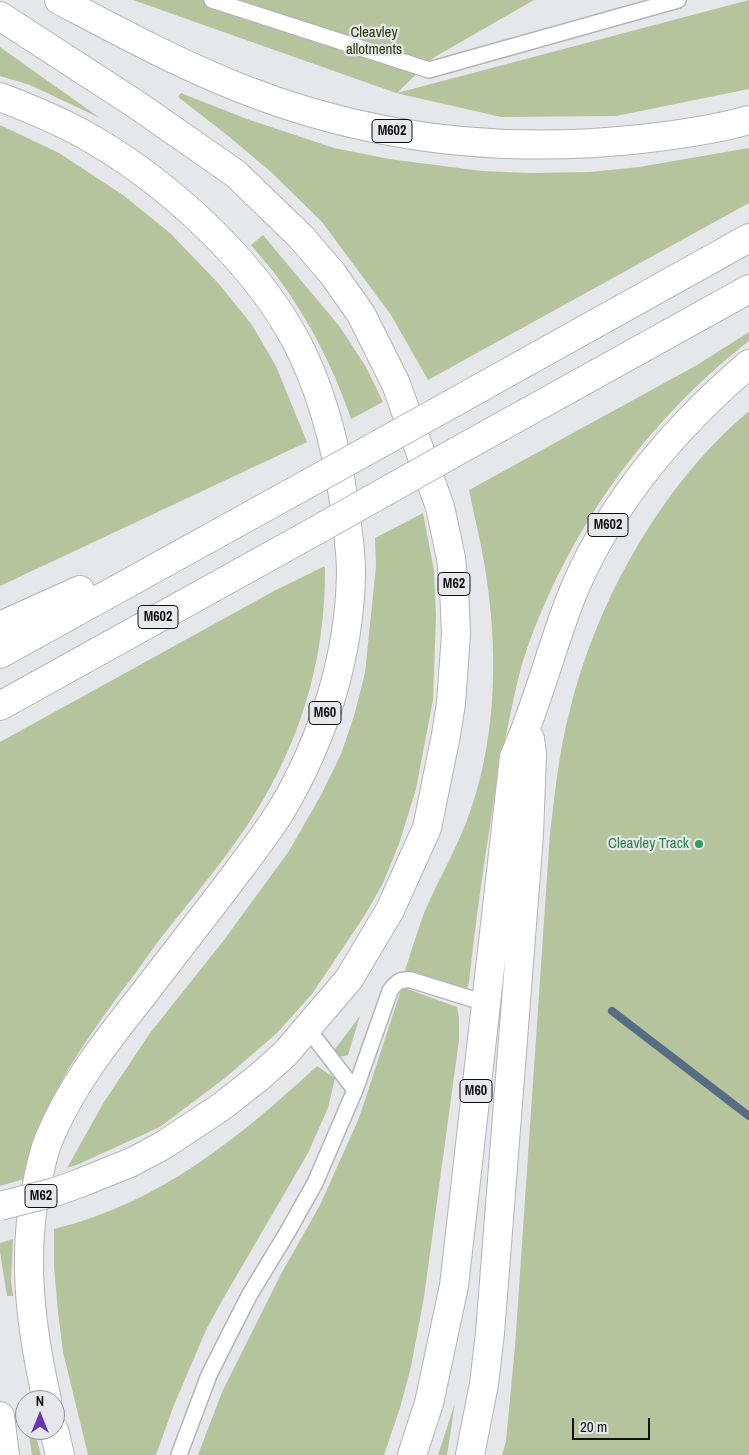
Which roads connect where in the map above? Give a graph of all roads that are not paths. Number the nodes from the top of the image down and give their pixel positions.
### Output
1 (59, 0) edge
2 (212, 0) edge
3 (678, 0) edge
4 (0, 16) edge
5 (0, 97) edge
6 (749, 120) edge
7 (749, 238) edge
8 (749, 289) edge
9 (749, 364) edge
10 (244, 518) junction
11 (0, 626) edge
12 (0, 654) edge
13 (0, 706) edge
14 (528, 725) junction
15 (485, 1003) junction
16 (308, 1029) junction
17 (354, 1090) junction
18 (0, 1206) edge
19 (45, 1390) edge
20 (0, 1416) edge
21 (56, 1440) edge
22 (5, 1455) edge
23 (60, 1455) edge
24 (179, 1455) edge
25 (412, 1455) edge
26 (470, 1455) edge

1 - 6 highway, M602
2 - 3 lane
4 - 16 highway, M62
5 - 19 highway, M60
7 - 10 highway, bridge
8 - 13 highway, M602, bridge
9 - 14 highway, M602
10 - 11 highway
10 - 12 highway
14 - 15 highway, M60
14 - 26 highway, M60
15 - 17 lane
15 - 25 highway, M60
16 - 17 lane
16 - 18 highway, M62, bridge
17 - 24 lane
20 - 22 highway
21 - 23 highway

